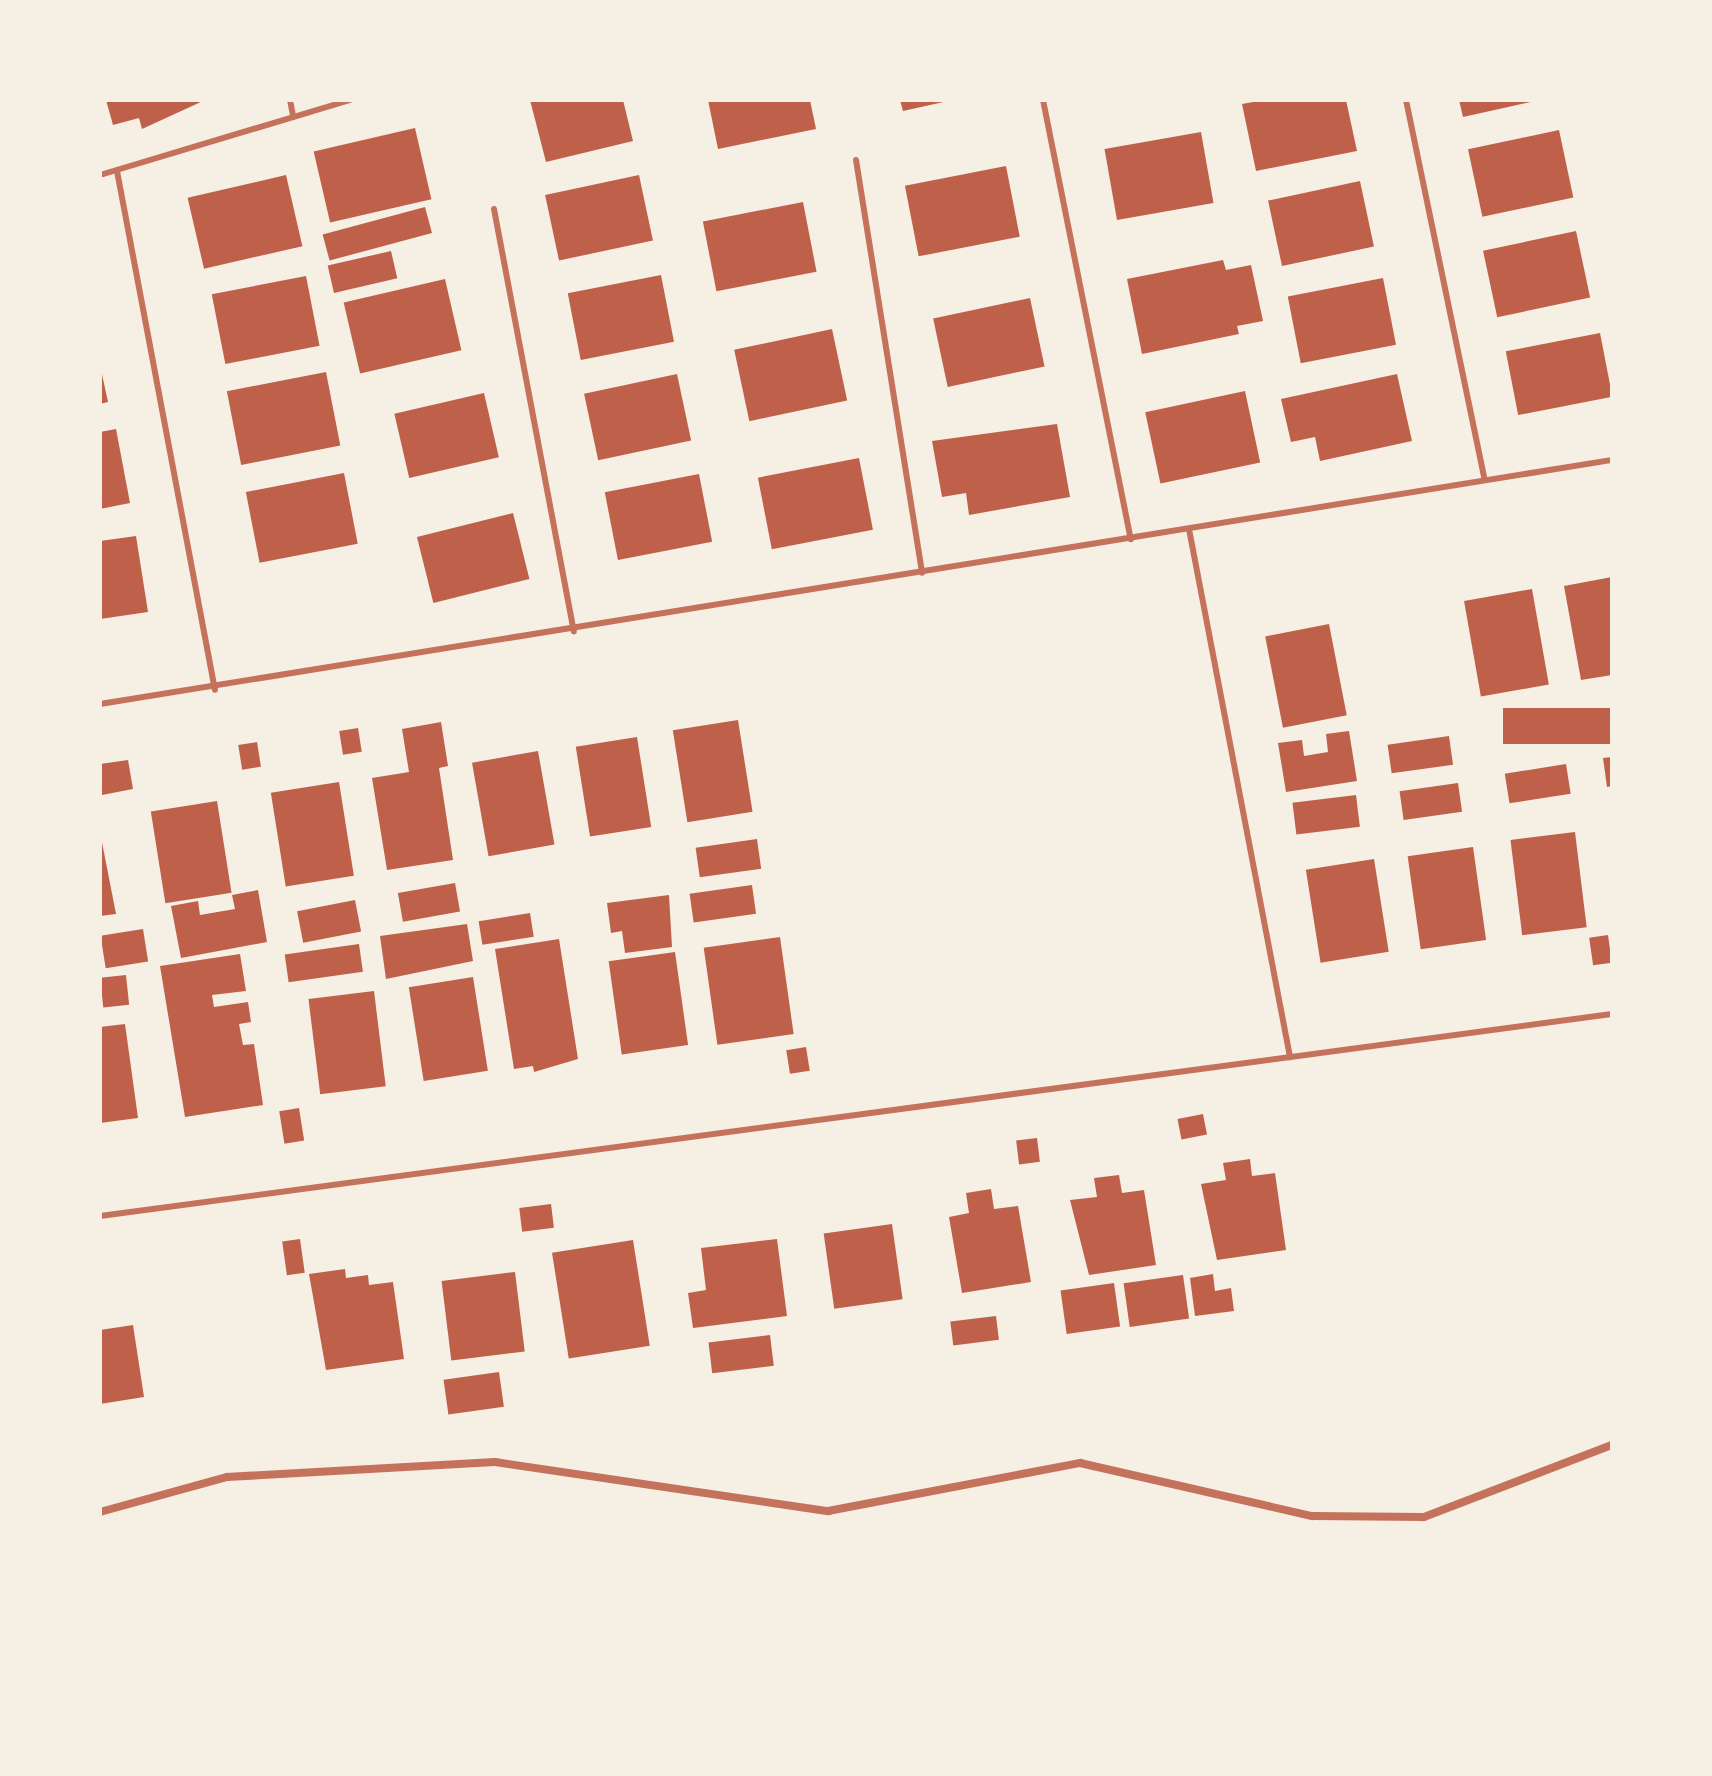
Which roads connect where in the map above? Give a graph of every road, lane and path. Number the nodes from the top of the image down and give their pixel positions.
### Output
1 (290, 100) edge
2 (350, 100) edge
3 (1043, 100) edge
4 (1406, 100) edge
5 (293, 115) junction
6 (856, 160) dead end
7 (117, 171) junction
8 (100, 175) edge
9 (494, 209) dead end
10 (1612, 460) edge
11 (1485, 480) junction
12 (1189, 529) junction
13 (1131, 539) junction
14 (922, 573) junction
15 (574, 631) junction
16 (215, 690) junction
17 (100, 704) edge
18 (1612, 1014) edge
19 (1290, 1057) junction
20 (100, 1216) edge
21 (1612, 1445) edge
22 (100, 1512) edge

1 - 5 lane
2 - 5 lane
3 - 13 lane
4 - 11 lane
5 - 7 lane
6 - 14 lane
7 - 8 lane
7 - 16 lane
9 - 15 lane
10 - 11 lane
11 - 12 lane
12 - 13 lane
12 - 19 lane
13 - 14 lane
14 - 15 lane
15 - 16 lane
16 - 17 lane
18 - 19 lane
19 - 20 lane
21 - 22 street

